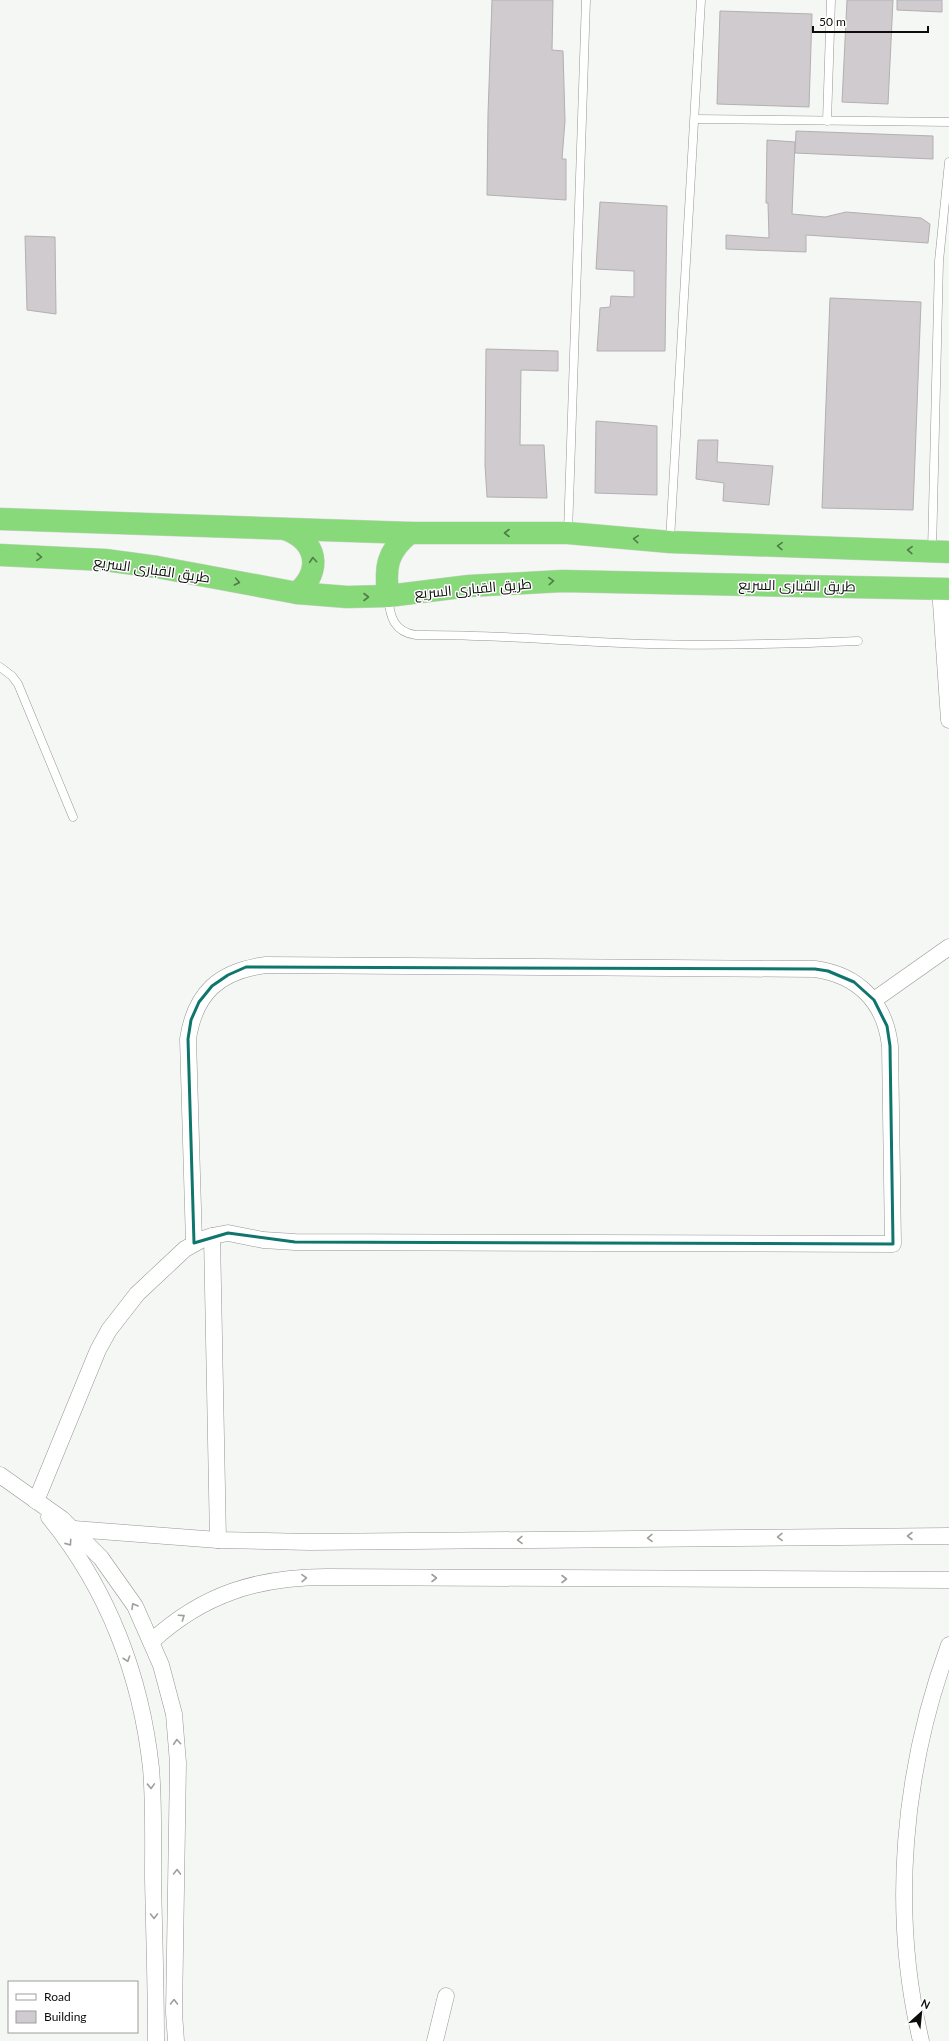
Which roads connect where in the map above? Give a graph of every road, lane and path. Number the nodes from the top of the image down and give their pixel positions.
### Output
1 (586, 0) edge
2 (701, 0) edge
3 (831, 0) edge
4 (695, 119) junction
5 (827, 120) junction
6 (949, 122) edge
7 (949, 162) edge
8 (0, 519) edge
9 (285, 528) junction
10 (410, 533) junction
11 (568, 533) junction
12 (670, 542) junction
13 (940, 551) edge
14 (0, 555) edge
15 (944, 588) edge
16 (297, 593) junction
17 (388, 596) junction
18 (858, 641) dead end
19 (0, 667) edge
20 (949, 720) edge
21 (74, 817) dead end
22 (949, 947) edge
23 (874, 1000) junction
24 (212, 1236) junction
25 (194, 1243) junction
26 (0, 1475) edge
27 (36, 1501) junction
28 (74, 1529) junction
29 (949, 1536) edge
30 (218, 1540) junction
31 (949, 1580) edge
32 (152, 1642) junction
33 (949, 1645) edge
34 (446, 1996) dead end
35 (156, 2041) edge
36 (176, 2041) edge
37 (435, 2041) edge
38 (921, 2041) edge

1 - 11 lane
2 - 4 lane
3 - 5 lane
4 - 5 lane
4 - 12 lane
5 - 6 lane
7 - 13 lane
8 - 9 highway
9 - 10 highway
16 -> 9 highway
11 -> 10 highway
10 - 17 highway
12 -> 11 highway
13 -> 12 highway
14 -> 16 highway, طريق القبارى السريع
17 -> 15 highway, طريق القبارى السريع
15 - 20 street
16 -> 17 highway, طريق القبارى السريع
17 - 18 lane
19 - 21 lane
22 - 23 street
23 - 24 street
23 - 25 street
24 - 25 street
24 - 30 street
25 - 27 street
26 - 27 street
27 - 28 street
27 -> 35 street
28 - 30 street
32 -> 28 street
29 -> 30 street
32 -> 31 street
36 -> 32 street
33 - 38 street
34 - 37 street

